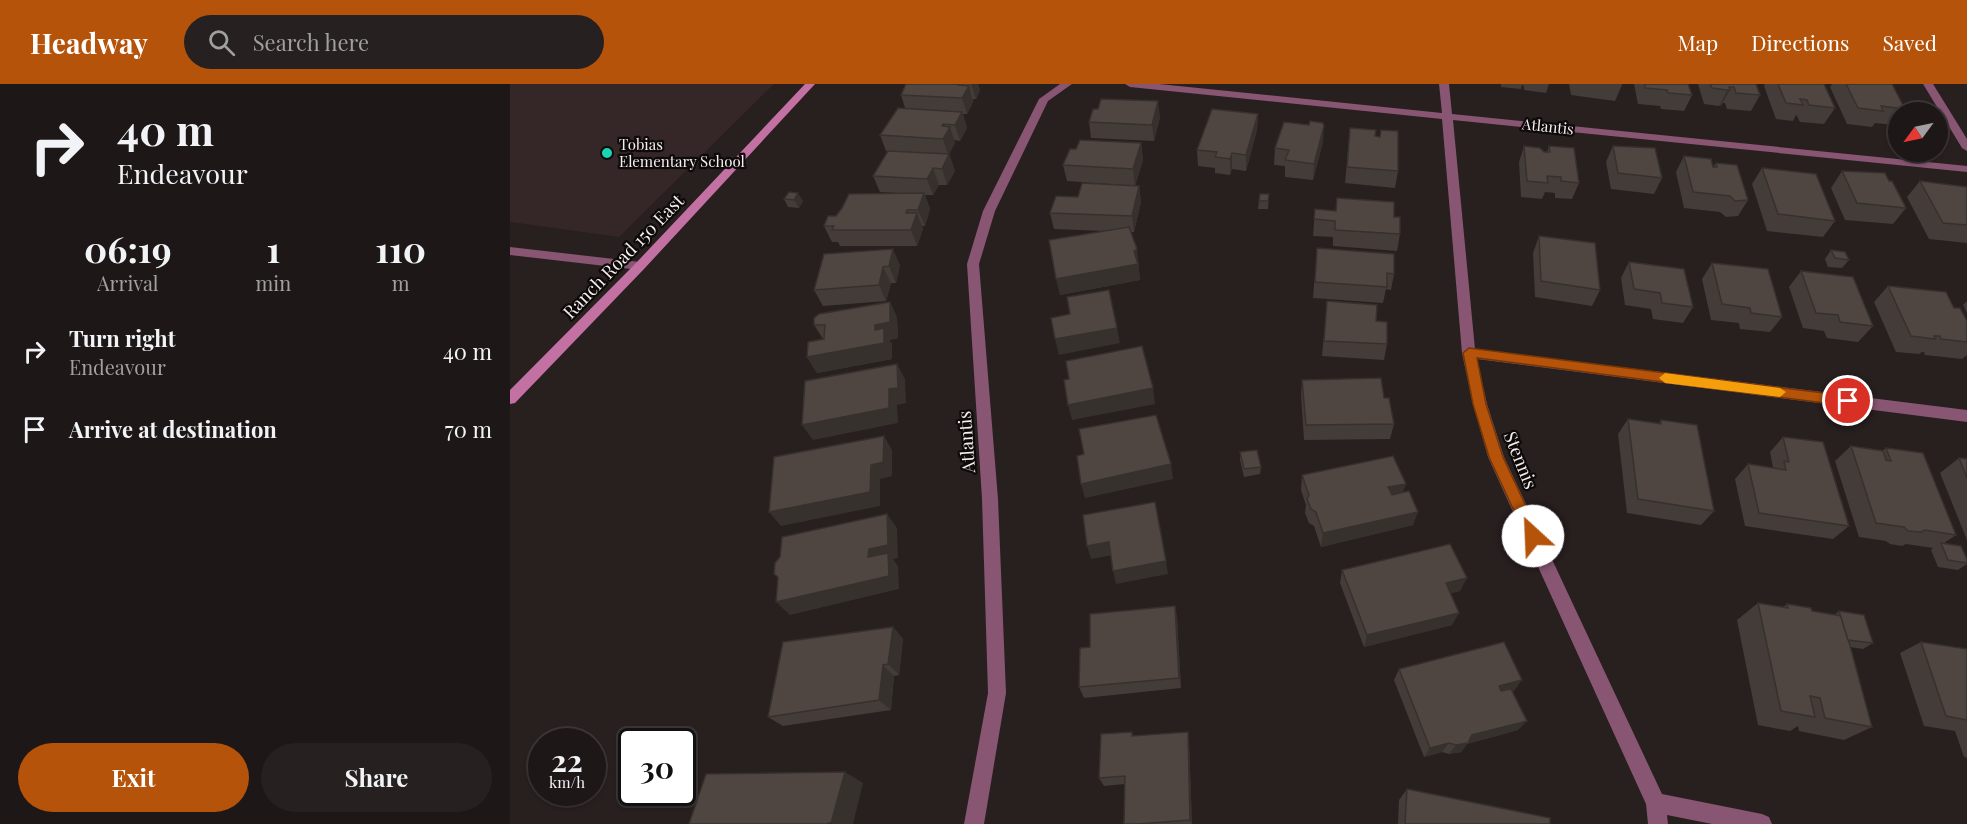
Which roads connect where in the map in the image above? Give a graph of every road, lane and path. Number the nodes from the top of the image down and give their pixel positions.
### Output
1 (810, 84) edge
2 (1067, 84) edge
3 (1130, 84) edge
4 (1444, 84) edge
5 (1928, 84) edge
6 (1447, 115) junction
7 (1967, 148) edge
8 (1967, 169) edge
9 (510, 251) edge
10 (640, 266) junction
11 (1469, 353) junction
12 (510, 399) edge
13 (1967, 417) edge
14 (1656, 803) junction
15 (974, 824) edge
16 (1658, 824) edge
17 (1762, 824) edge

1 - 10 main road, Ranch Road 150 East
2 - 15 street, Atlantis
3 - 6 street, Atlantis
4 - 6 street, Stennis
5 - 7 street
6 - 8 street, Atlantis
6 - 11 street, Stennis
9 - 10 street
10 - 12 main road, Ranch Road 150 East
11 - 13 street
11 - 14 street, Stennis
14 - 16 street, Stennis
14 - 17 street

